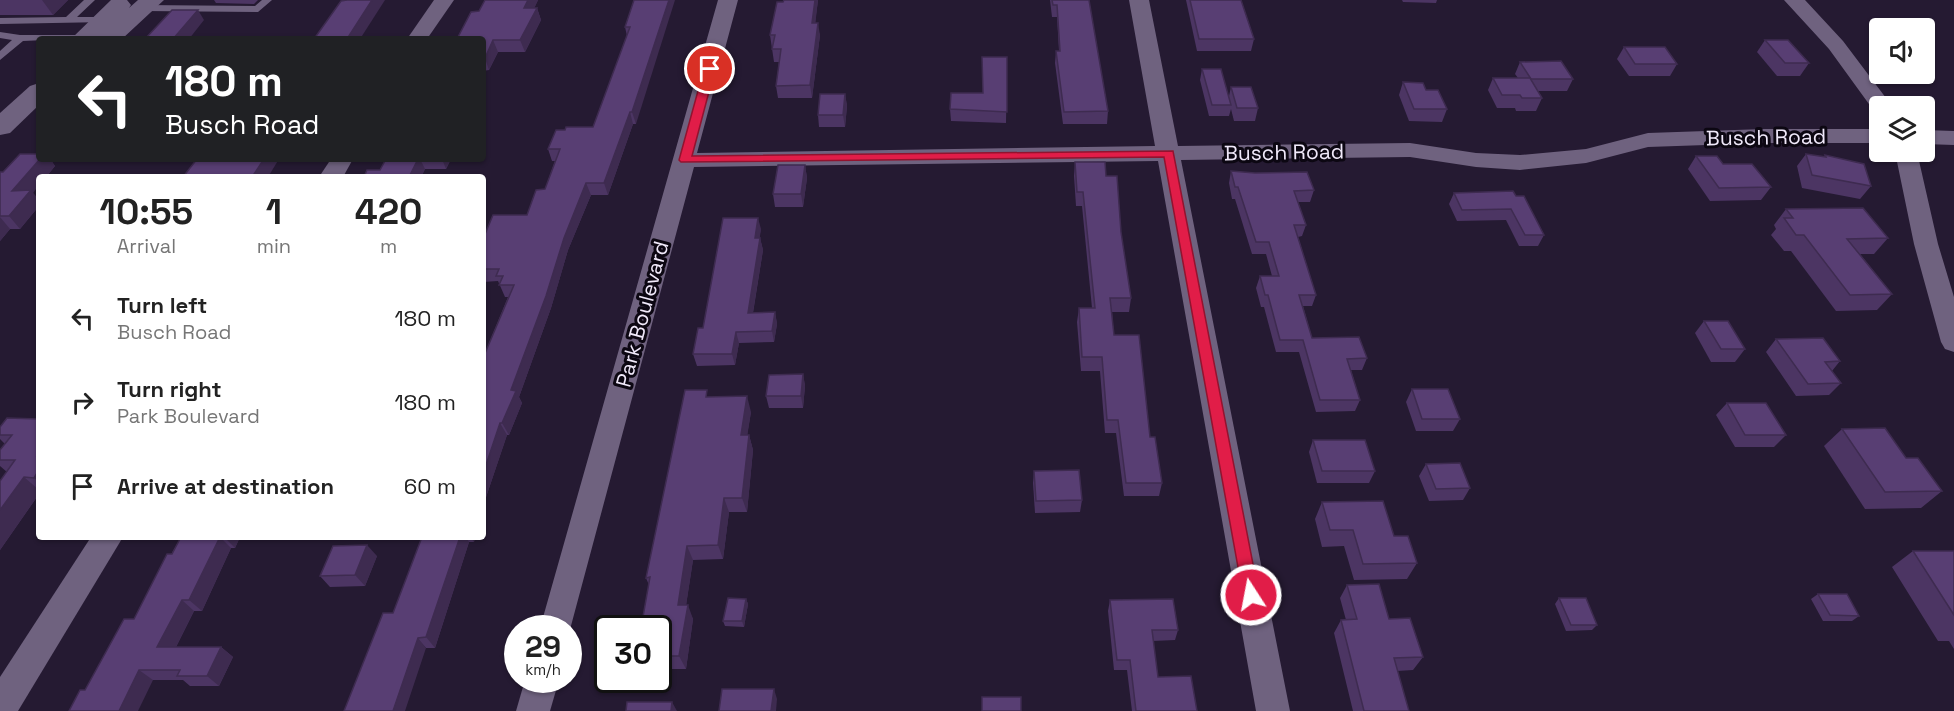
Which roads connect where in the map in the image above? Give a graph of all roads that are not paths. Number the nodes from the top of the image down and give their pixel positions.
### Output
1 (90, 0) edge
2 (197, 0) edge
3 (267, 0) edge
4 (444, 0) edge
5 (728, 0) edge
6 (1139, 0) edge
7 (1794, 0) edge
8 (140, 3) edge
9 (189, 8) junction
10 (0, 21) edge
11 (105, 30) edge
12 (78, 32) edge
13 (0, 35) edge
14 (36, 36) edge
15 (39, 36) edge
16 (419, 36) edge
17 (20, 38) junction
18 (0, 57) edge
19 (36, 94) edge
20 (1874, 96) edge
21 (0, 127) edge
22 (1869, 136) edge
23 (1935, 137) edge
24 (1954, 138) edge
25 (1169, 153) junction
26 (685, 160) junction
27 (1908, 162) edge
28 (1954, 342) edge
29 (106, 540) edge
30 (560, 615) edge
31 (538, 693) edge
32 (0, 708) edge
33 (533, 711) edge
34 (1273, 711) edge

1 - 12 lane
2 - 9 lane
3 - 9 lane
4 - 16 street
5 - 26 street, Park Boulevard
6 - 25 street
7 - 20 street
8 - 9 lane
8 - 11 street
10 - 12 lane
11 - 12 street
12 - 15 lane
13 - 17 lane
14 - 17 lane
17 - 18 lane
19 - 21 street
22 - 25 street, Busch Road
23 - 24 street
25 - 26 street, Busch Road
25 - 34 street
26 - 30 street, Park Boulevard
27 - 28 street
29 - 32 street
31 - 33 street

